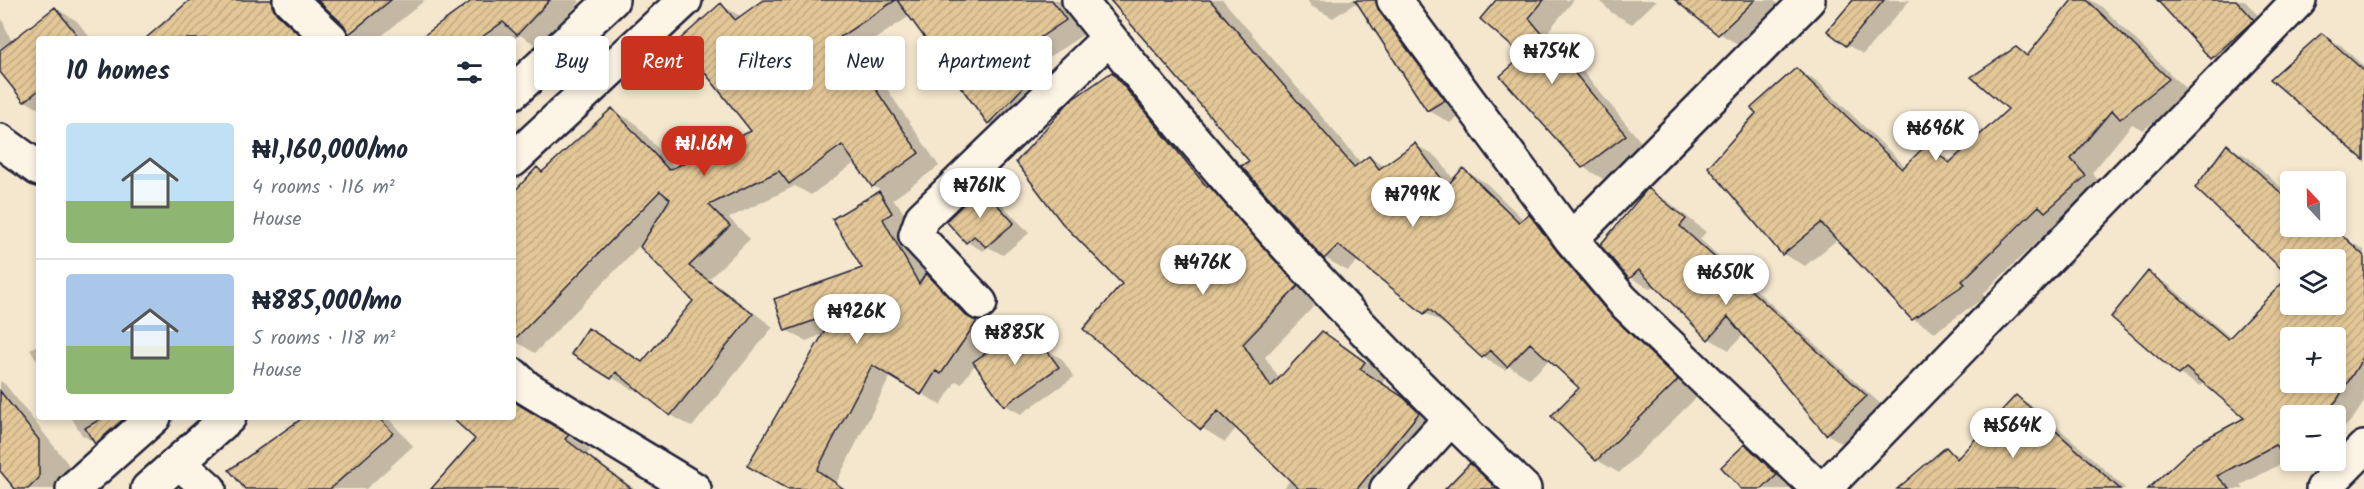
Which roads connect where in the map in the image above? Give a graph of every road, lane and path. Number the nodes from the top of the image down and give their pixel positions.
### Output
1 (290, 0) edge
2 (612, 0) edge
3 (685, 0) edge
4 (1079, 0) edge
5 (1394, 0) edge
6 (1808, 0) edge
7 (2299, 0) edge
8 (328, 36) edge
9 (1109, 38) junction
10 (516, 89) edge
11 (0, 141) edge
12 (516, 157) edge
13 (36, 167) edge
14 (1571, 239) junction
15 (980, 303) dead end
16 (516, 378) edge
17 (1450, 419) junction
18 (151, 420) edge
19 (226, 420) edge
20 (2364, 448) edge
21 (179, 462) junction
22 (73, 489) edge
23 (148, 489) edge
24 (209, 489) edge
25 (694, 489) edge
26 (1387, 489) edge
27 (1524, 489) edge
28 (1819, 489) edge
29 (1824, 489) edge
30 (2324, 489) edge

1 - 8 street
2 - 10 street
3 - 12 street
4 - 9 street
5 - 14 street
6 - 14 street
7 - 29 street
9 - 15 street
9 - 17 street
11 - 13 street
14 - 28 street
16 - 25 street
17 - 26 street
17 - 27 street
18 - 22 street
19 - 21 street
20 - 30 street
21 - 23 street
21 - 24 street

